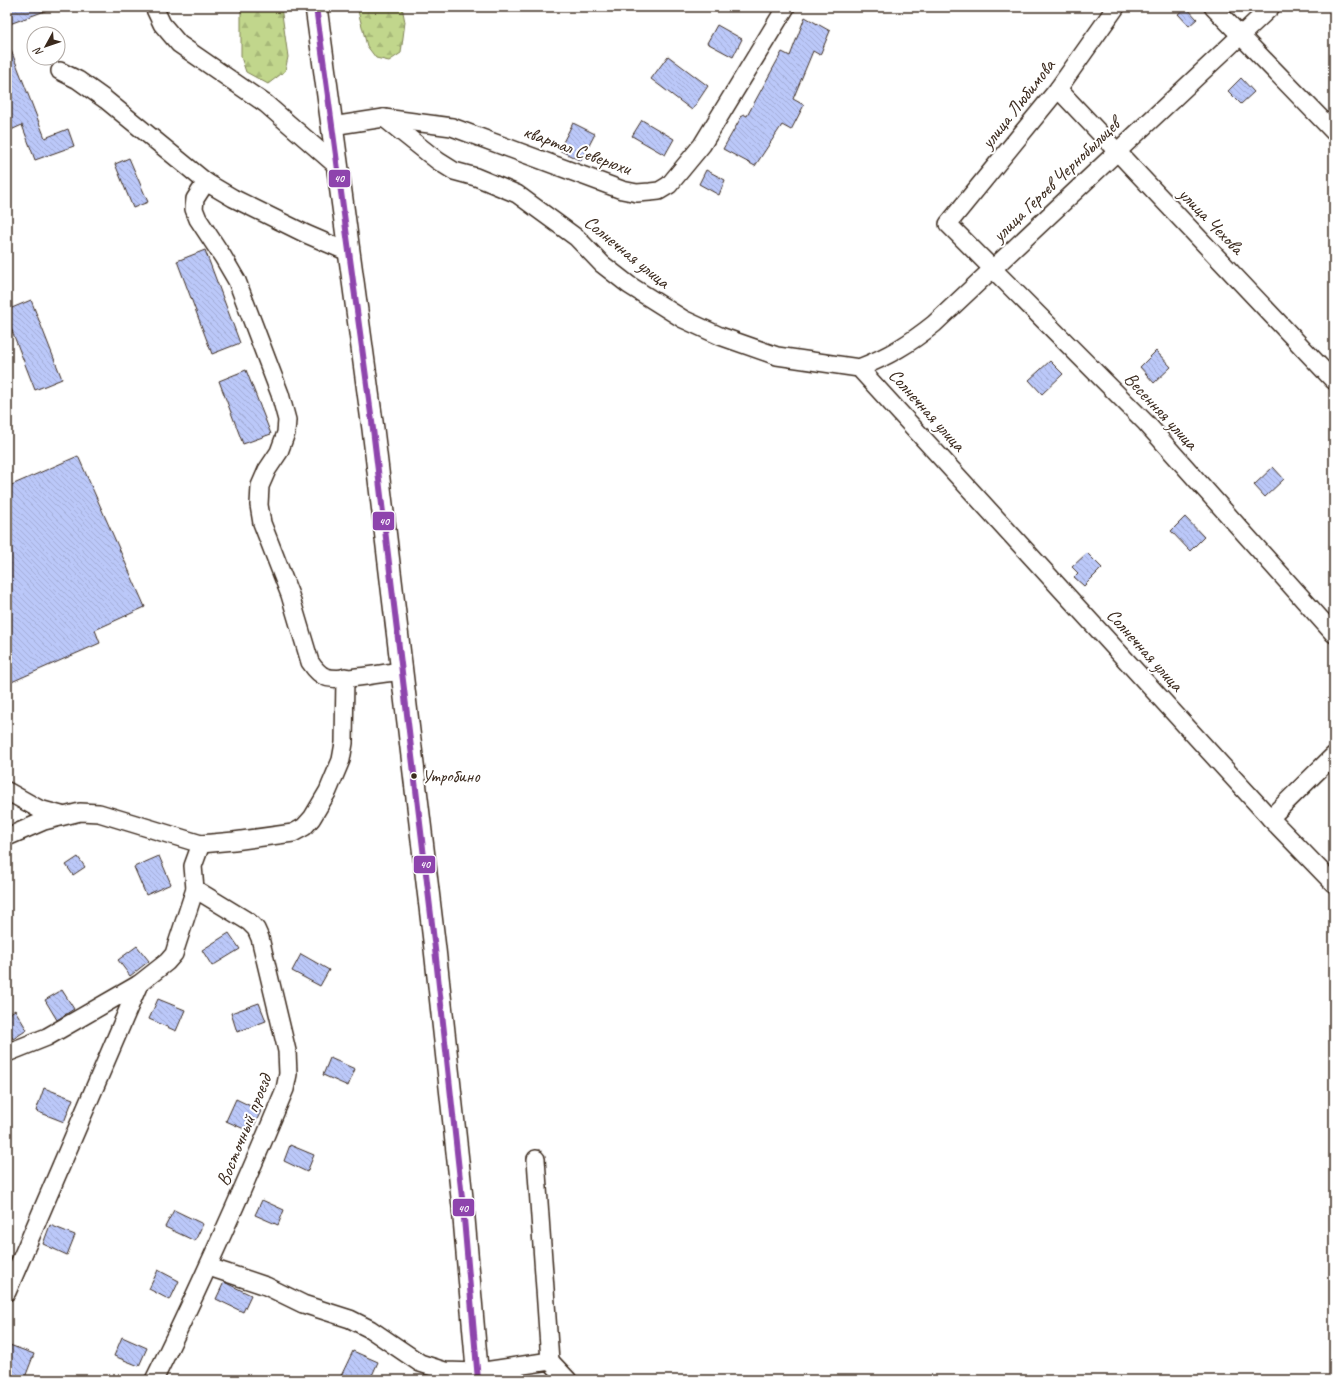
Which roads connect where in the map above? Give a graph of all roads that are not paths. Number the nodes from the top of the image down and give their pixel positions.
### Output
1 (154, 7) edge
2 (316, 7) edge
3 (786, 7) edge
4 (1116, 7) edge
5 (1213, 7) edge
6 (1271, 7) edge
7 (1240, 36) junction
8 (60, 72) dead end
9 (1058, 89) junction
10 (384, 118) junction
11 (332, 126) junction
12 (1334, 132) edge
13 (1116, 152) junction
14 (337, 166) junction
15 (206, 182) junction
16 (948, 224) joint
17 (348, 252) junction
18 (994, 270) junction
19 (859, 368) junction
20 (1334, 381) edge
21 (1334, 634) edge
22 (400, 671) junction
23 (345, 677) junction
24 (1334, 755) edge
25 (7, 791) edge
26 (61, 815) junction
27 (1270, 818) junction
28 (7, 837) edge
29 (201, 844) junction
30 (1334, 884) edge
31 (195, 889) junction
32 (140, 984) junction
33 (7, 1053) edge
34 (536, 1159) dead end
35 (209, 1266) junction
36 (7, 1292) edge
37 (550, 1361) junction
38 (478, 1376) edge
39 (154, 1380) edge
40 (568, 1380) edge

1 - 14 street
2 - 11 main road
3 - 10 street, квартал Северюхи
4 - 9 street, улица Любимова
5 - 7 street
6 - 7 street, улица Героев Чернобыльцев
7 - 12 street
7 - 13 street, улица Героев Чернобыльцев
8 - 15 street
9 - 13 street, улица Чехова
9 - 16 street, улица Любимова
10 - 11 street, квартал Северюхи
10 - 19 street, Солнечная улица
11 - 14 main road
13 - 18 street, улица Героев Чернобыльцев
13 - 20 street, улица Чехова
14 - 17 main road
15 - 17 street
15 - 23 street
16 - 18 street, Весенняя улица
17 - 22 main road
18 - 19 street, улица Героев Чернобыльцев
18 - 21 street, Весенняя улица
19 - 27 street, Солнечная улица
22 - 23 street
22 - 38 main road
23 - 29 street
24 - 27 street
25 - 26 street
26 - 28 street
26 - 29 street
27 - 30 street, Солнечная улица
29 - 31 street
31 - 32 street
31 - 35 street, Восточный проезд
32 - 33 street
32 - 36 street
34 - 37 street
35 - 38 street
35 - 39 street, Восточный проезд
37 - 38 street
37 - 40 street

